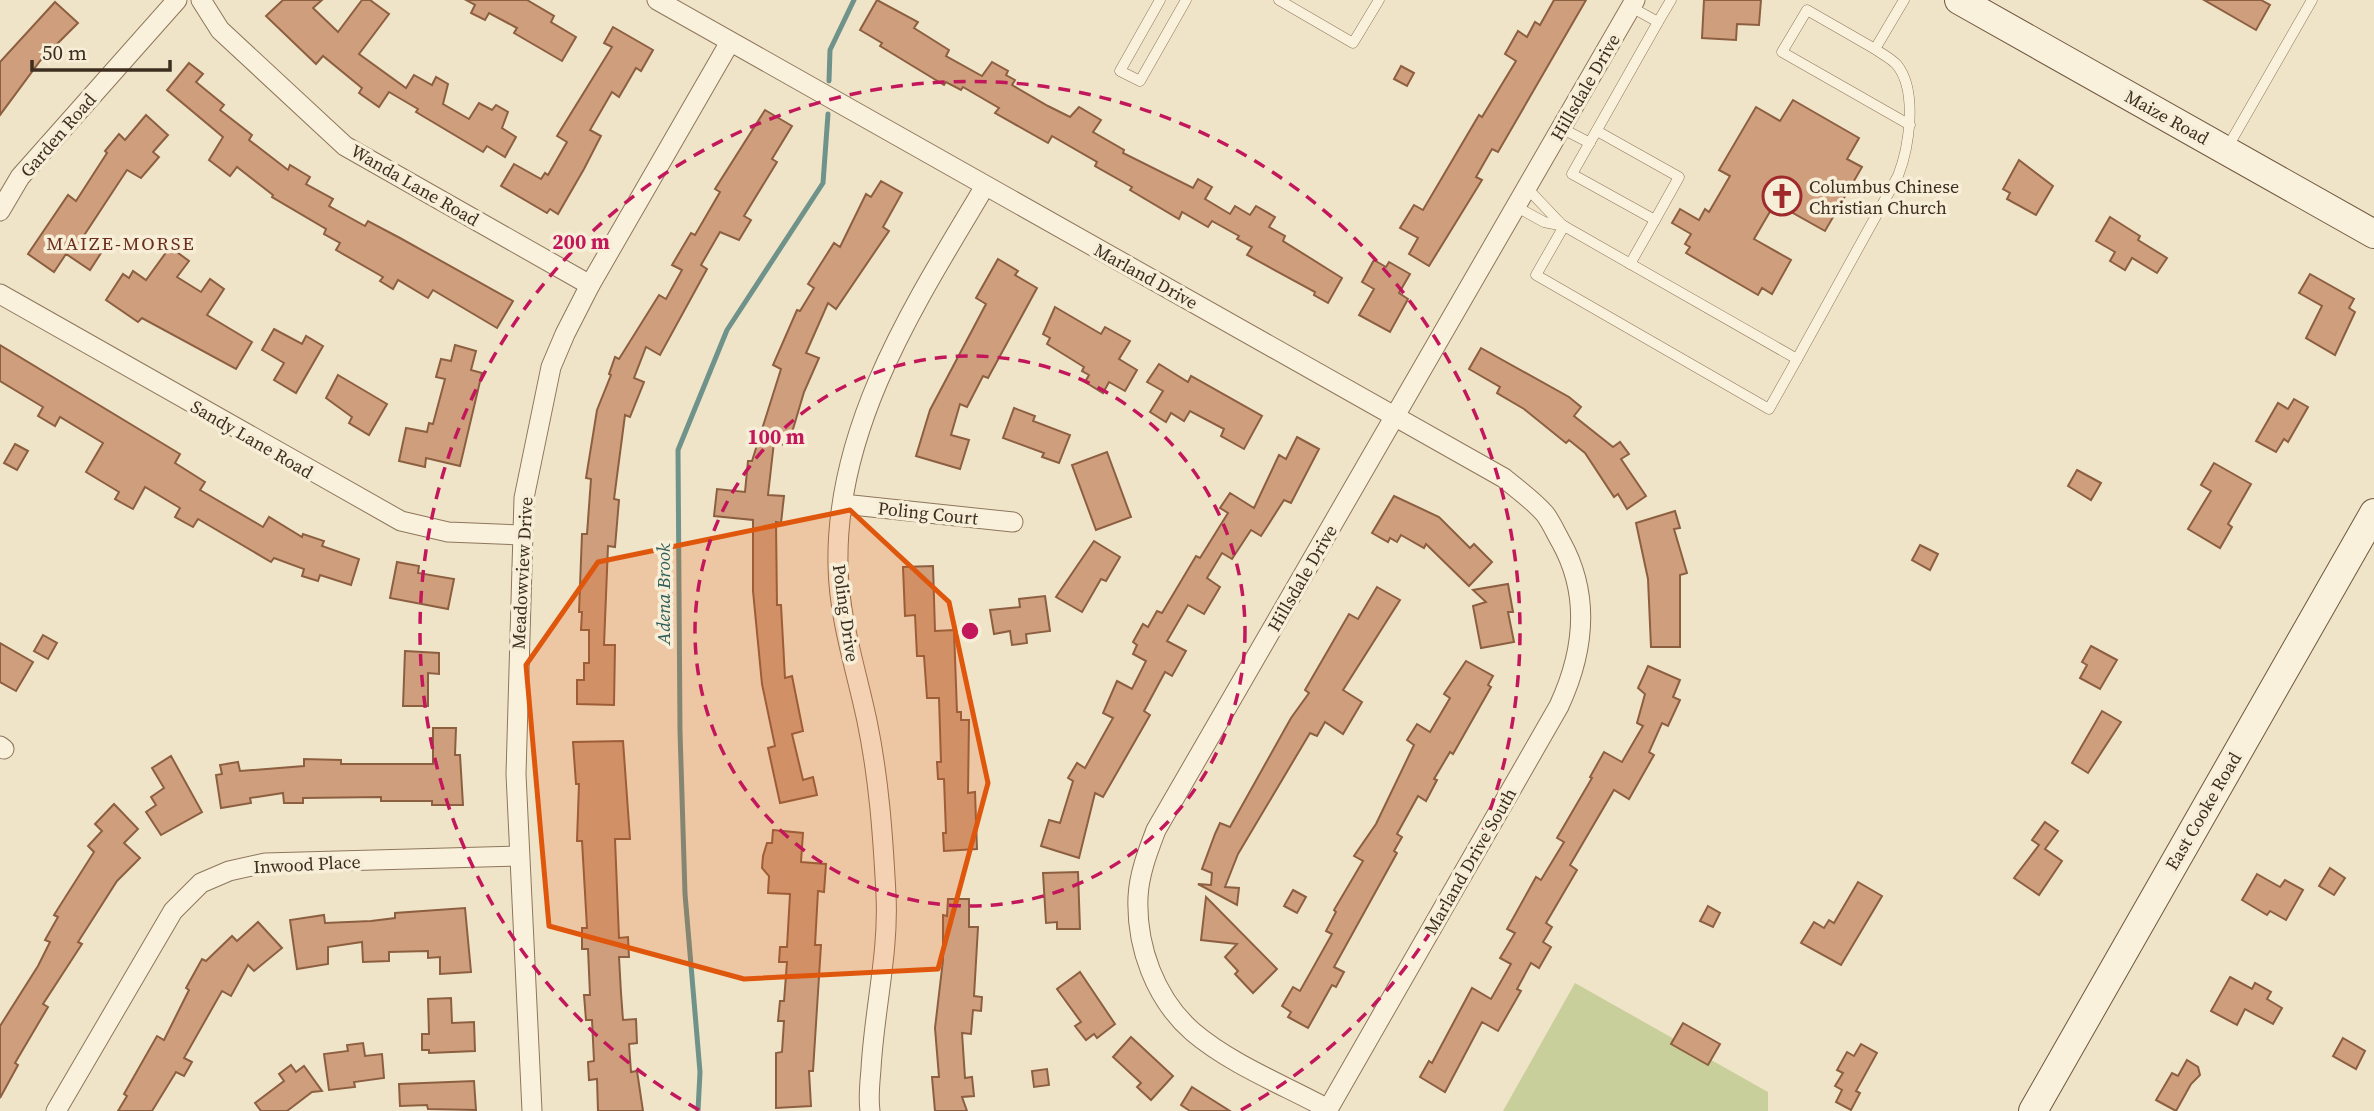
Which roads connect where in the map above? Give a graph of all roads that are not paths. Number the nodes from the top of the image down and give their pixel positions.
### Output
1 (177, 0) edge
2 (201, 0) edge
3 (657, 0) edge
4 (1160, 0) edge
5 (1186, 0) edge
6 (1279, 0) edge
7 (1379, 0) edge
8 (1671, 0) edge
9 (1904, 0) edge
10 (1959, 0) edge
11 (2312, 0) edge
12 (1633, 4) edge
13 (1658, 22) junction
14 (730, 42) junction
15 (1875, 49) junction
16 (1910, 125) junction
17 (1561, 128) junction
18 (1597, 131) junction
19 (1590, 144) junction
20 (2226, 151) junction
21 (985, 186) junction
22 (1526, 187) junction
23 (1515, 206) junction
24 (0, 211) edge
25 (1655, 220) junction
26 (1564, 226) junction
27 (2374, 234) edge
28 (1630, 264) junction
29 (590, 285) junction
30 (0, 295) edge
31 (1797, 359) junction
32 (1395, 417) junction
33 (843, 504) junction
34 (2374, 513) edge
35 (1013, 522) dead end
36 (521, 535) junction
37 (1581, 601) joint
38 (518, 856) junction
39 (1328, 1110) edge
40 (56, 1111) edge
41 (532, 1111) edge
42 (870, 1111) edge
43 (2033, 1111) edge

1 - 24 street, Garden Road
2 - 29 street, Wanda Lane Road
3 - 14 street, Marland Drive
4 - 5 lane
6 - 7 lane
8 - 13 lane
9 - 15 lane
10 - 20 main road, Maize Road
11 - 20 lane
12 - 13 lane
12 - 17 street, Hillsdale Drive
13 - 18 lane
14 - 21 street, Marland Drive
14 - 29 street, Meadowview Drive
15 - 16 lane
15 - 16 lane
16 - 31 lane
17 - 19 lane
17 - 22 street, Hillsdale Drive
18 - 19 lane
18 - 25 lane
19 - 25 lane
20 - 27 main road, Maize Road
21 - 32 street, Marland Drive
21 - 33 street, Poling Drive
22 - 23 street, Hillsdale Drive
22 - 26 lane
23 - 26 lane
23 - 32 street, Hillsdale Drive
25 - 28 lane
26 - 28 lane
26 - 31 lane
28 - 31 lane
29 - 36 street, Meadowview Drive
30 - 36 street, Sandy Lane Road
32 - 37 street, Marland Drive
32 - 39 street, Hillsdale Drive
33 - 35 street, Poling Court
33 - 42 street, Poling Drive
34 - 43 main road, East Cooke Road
36 - 38 street, Meadowview Drive
37 - 39 street, Marland Drive South
38 - 40 street, Inwood Place
38 - 41 street, Meadowview Drive

